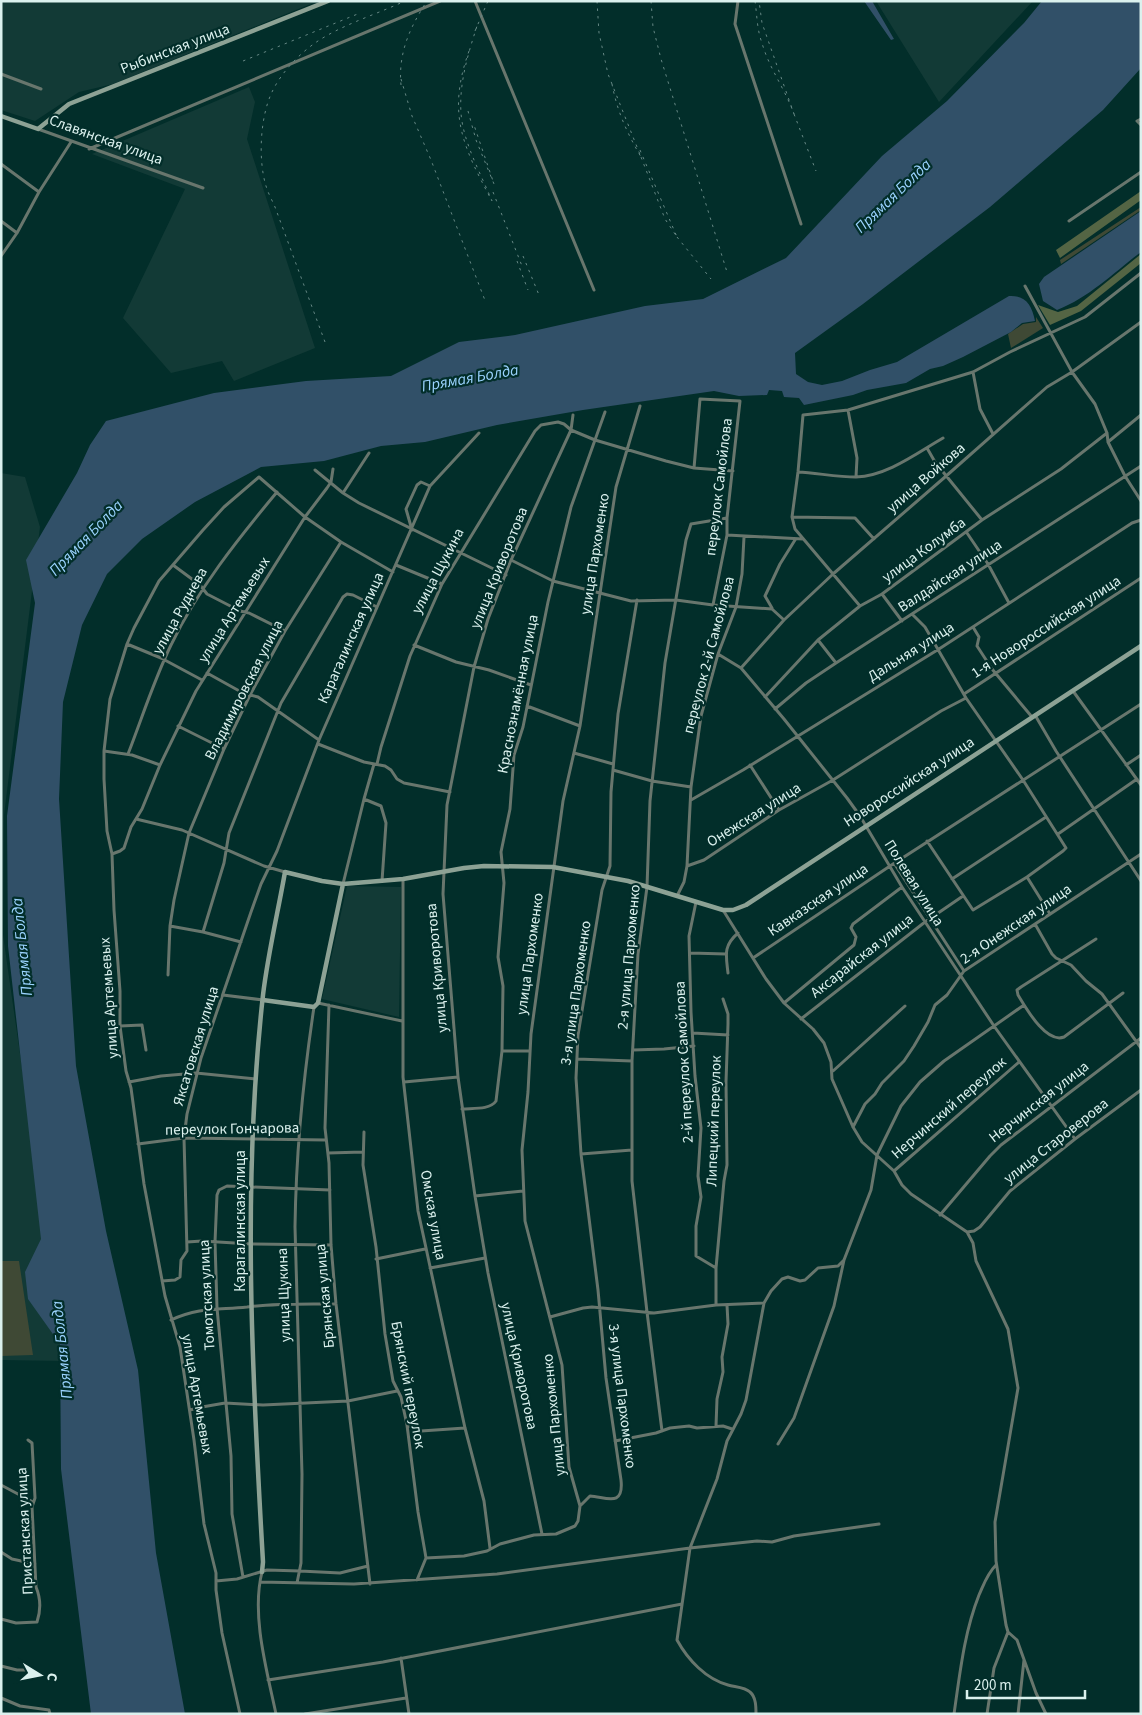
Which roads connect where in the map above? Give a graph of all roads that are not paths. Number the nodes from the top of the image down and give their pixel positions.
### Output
1 (328, 1) edge
2 (440, 1) edge
3 (475, 1) edge
4 (738, 1) edge
5 (316, 4) edge
6 (1, 74) edge
7 (41, 89) dead end
8 (1, 116) edge
9 (1141, 118) edge
10 (1141, 124) edge
11 (38, 129) junction
12 (71, 142) junction
13 (89, 148) junction
14 (1, 164) edge
15 (1141, 172) edge
16 (203, 188) dead end
17 (39, 192) junction
18 (1, 221) edge
19 (1069, 221) dead end
20 (801, 224) dead end
21 (17, 232) junction
22 (1, 256) edge
23 (1141, 273) edge
24 (1025, 286) dead end
25 (594, 290) dead end
26 (1141, 322) edge
27 (1050, 332) junction
28 (973, 372) junction
29 (1072, 372) junction
30 (640, 406) dead end
31 (848, 410) junction
32 (605, 412) dead end
33 (573, 415) dead end
34 (1141, 415) edge
35 (571, 430) junction
36 (478, 433) dead end
37 (1107, 433) junction
38 (993, 434) junction
39 (943, 438) dead end
40 (595, 440) junction
41 (1108, 442) junction
42 (927, 448) junction
43 (628, 450) junction
44 (369, 453) dead end
45 (1141, 466) edge
46 (694, 468) junction
47 (333, 469) dead end
48 (315, 470) dead end
49 (733, 471) junction
50 (798, 472) junction
51 (946, 476) junction
52 (1125, 476) junction
53 (856, 477) junction
54 (331, 482) junction
55 (430, 486) junction
56 (277, 492) junction
57 (343, 493) junction
58 (1141, 502) edge
59 (306, 517) junction
60 (792, 517) junction
61 (727, 518) junction
62 (982, 520) junction
63 (1141, 520) edge
64 (412, 530) junction
65 (967, 533) junction
66 (727, 535) junction
67 (744, 537) junction
68 (803, 539) junction
69 (874, 539) junction
70 (795, 540) junction
71 (341, 542) junction
72 (460, 554) junction
73 (511, 560) junction
74 (988, 564) junction
75 (173, 565) junction
76 (396, 565) junction
77 (393, 572) junction
78 (833, 574) junction
79 (506, 575) junction
80 (1141, 578) edge
81 (553, 581) junction
82 (442, 584) junction
83 (203, 590) junction
84 (599, 594) junction
85 (882, 594) junction
86 (637, 600) junction
87 (676, 600) junction
88 (1009, 603) junction
89 (713, 605) junction
90 (377, 606) junction
91 (736, 606) junction
92 (860, 606) junction
93 (772, 609) junction
94 (244, 612) junction
95 (912, 614) junction
96 (784, 620) junction
97 (902, 621) junction
98 (973, 627) junction
99 (285, 632) junction
100 (818, 640) junction
101 (127, 644) junction
102 (414, 645) junction
103 (1141, 646) edge
104 (939, 649) junction
105 (718, 654) junction
106 (165, 660) junction
107 (836, 662) junction
108 (474, 667) junction
109 (741, 668) junction
110 (207, 673) junction
111 (997, 673) junction
112 (202, 680) junction
113 (531, 685) junction
114 (1073, 691) junction
115 (250, 695) junction
116 (965, 696) junction
117 (765, 697) junction
118 (1141, 704) edge
119 (527, 706) junction
120 (775, 709) junction
121 (278, 711) junction
122 (1033, 716) junction
123 (178, 726) junction
124 (580, 726) junction
125 (1101, 730) junction
126 (798, 736) junction
127 (319, 740) junction
128 (995, 741) junction
129 (318, 744) junction
130 (224, 749) junction
131 (104, 751) junction
132 (574, 753) junction
133 (128, 754) junction
134 (1141, 755) edge
135 (1059, 757) junction
136 (376, 764) junction
137 (613, 764) junction
138 (160, 765) junction
139 (1126, 765) junction
140 (750, 766) junction
141 (613, 770) junction
142 (1137, 779) junction
143 (832, 780) junction
144 (1023, 780) junction
145 (652, 781) junction
146 (1141, 786) edge
147 (691, 787) junction
148 (450, 792) junction
149 (364, 799) junction
150 (691, 800) junction
151 (1094, 809) junction
152 (779, 810) junction
153 (1046, 817) junction
154 (136, 819) junction
155 (866, 825) junction
156 (189, 833) junction
157 (1058, 834) junction
158 (927, 842) junction
159 (227, 850) junction
160 (112, 854) junction
161 (1141, 854) edge
162 (1129, 862) junction
163 (894, 863) junction
164 (502, 865) junction
165 (687, 866) junction
166 (890, 866) junction
167 (269, 867) junction
168 (553, 867) junction
169 (444, 871) junction
170 (285, 872) junction
171 (606, 877) junction
172 (1027, 877) junction
173 (403, 879) junction
174 (952, 880) junction
175 (1141, 880) edge
176 (382, 881) junction
177 (343, 884) junction
178 (647, 887) junction
179 (902, 887) junction
180 (963, 896) junction
181 (677, 897) junction
182 (696, 902) junction
183 (724, 910) junction
184 (1050, 914) junction
185 (930, 919) junction
186 (925, 922) junction
187 (1035, 924) junction
188 (170, 926) junction
189 (204, 932) junction
190 (738, 933) junction
191 (1096, 938) dead end
192 (241, 942) junction
193 (690, 953) junction
194 (726, 954) junction
195 (753, 958) junction
196 (1060, 960) junction
197 (964, 971) junction
198 (728, 973) dead end
199 (168, 976) dead end
200 (961, 976) junction
201 (1123, 993) dead end
202 (223, 995) junction
203 (723, 999) dead end
204 (263, 1000) junction
205 (784, 1003) junction
206 (1110, 1004) junction
207 (316, 1005) junction
208 (329, 1005) junction
209 (1024, 1005) junction
210 (906, 1006) dead end
211 (801, 1019) junction
212 (402, 1021) junction
213 (120, 1026) junction
214 (994, 1026) junction
215 (693, 1033) junction
216 (728, 1035) junction
217 (1141, 1038) edge
218 (1136, 1042) junction
219 (694, 1046) junction
220 (1141, 1048) edge
221 (146, 1050) dead end
222 (633, 1050) junction
223 (502, 1051) junction
224 (529, 1051) junction
225 (577, 1060) junction
226 (632, 1060) junction
227 (1019, 1062) junction
228 (832, 1071) junction
229 (196, 1073) junction
230 (458, 1077) junction
231 (256, 1079) junction
232 (129, 1082) junction
233 (404, 1082) junction
234 (1141, 1090) edge
235 (1052, 1107) junction
236 (462, 1109) junction
237 (853, 1127) junction
238 (364, 1132) dead end
239 (184, 1138) junction
240 (253, 1138) junction
241 (299, 1139) junction
242 (1075, 1139) junction
243 (326, 1140) junction
244 (138, 1144) junction
245 (632, 1150) junction
246 (363, 1152) junction
247 (328, 1153) junction
248 (581, 1154) junction
249 (877, 1155) junction
250 (894, 1170) junction
251 (252, 1187) junction
252 (296, 1189) junction
253 (330, 1190) junction
254 (523, 1191) junction
255 (474, 1196) junction
256 (940, 1215) junction
257 (966, 1232) junction
258 (188, 1242) junction
259 (215, 1242) junction
260 (251, 1244) junction
261 (331, 1244) junction
262 (295, 1245) junction
263 (425, 1249) junction
264 (485, 1258) junction
265 (376, 1259) junction
266 (844, 1260) junction
267 (430, 1268) junction
268 (716, 1268) junction
269 (162, 1281) junction
270 (764, 1303) junction
271 (297, 1304) junction
272 (336, 1304) junction
273 (716, 1304) junction
274 (253, 1305) junction
275 (727, 1305) junction
276 (217, 1308) junction
277 (600, 1308) junction
278 (647, 1312) junction
279 (550, 1317) junction
280 (171, 1320) junction
281 (398, 1391) junction
282 (348, 1401) junction
283 (225, 1403) junction
284 (300, 1404) junction
285 (254, 1405) junction
286 (190, 1410) junction
287 (407, 1425) junction
288 (716, 1426) junction
289 (465, 1428) junction
290 (732, 1429) junction
291 (662, 1431) junction
292 (28, 1440) dead end
293 (616, 1441) junction
294 (778, 1444) dead end
295 (1, 1485) edge
296 (33, 1502) junction
297 (580, 1506) junction
298 (879, 1524) dead end
299 (542, 1534) junction
300 (690, 1548) junction
301 (490, 1549) junction
302 (1, 1552) edge
303 (426, 1558) junction
304 (35, 1564) junction
305 (996, 1564) junction
306 (368, 1566) junction
307 (300, 1570) junction
308 (262, 1572) junction
309 (244, 1577) junction
310 (417, 1580) junction
311 (216, 1581) junction
312 (260, 1582) junction
313 (297, 1583) junction
314 (370, 1584) junction
315 (682, 1604) junction
316 (1, 1619) edge
317 (1008, 1632) junction
318 (401, 1658) junction
319 (1024, 1659) junction
320 (1, 1666) edge
321 (34, 1670) dead end
322 (268, 1680) junction
323 (1, 1698) edge
324 (406, 1698) junction
325 (50, 1714) edge
326 (240, 1714) edge
327 (276, 1714) edge
328 (305, 1714) edge
329 (408, 1714) edge
330 (756, 1714) edge
331 (954, 1714) edge
332 (986, 1714) edge
333 (1018, 1714) edge
334 (1046, 1714) edge

1 - 5 street, Рыбинская улица
2 - 13 street
3 - 25 street
4 - 20 street
5 - 11 street, Рыбинская улица
6 - 7 street
8 - 11 street, Славянская улица
9 - 10 street
11 - 12 street, Славянская улица
12 - 13 street, Славянская улица
12 - 17 street
13 - 16 street, Славянская улица
14 - 17 street
15 - 19 street
17 - 21 street
18 - 21 street
21 - 22 street
23 - 27 street
24 - 27 street
26 - 29 street, улица Войкова
27 - 28 street
27 - 29 street
28 - 31 street
28 - 38 street
29 - 37 street
29 - 38 street, улица Войкова
30 - 43 street, улица Пархоменко
31 - 50 street
31 - 53 street
32 - 40 street, Краснознамённая улица
33 - 35 street, улица Криворотова
34 - 41 street
35 - 40 street
35 - 72 street, улица Щукина
35 - 73 street, улица Криворотова
36 - 55 street, Карагалинская улица
37 - 41 street
37 - 62 street, улица Колумба
38 - 51 street, улица Войкова
39 - 42 street
40 - 43 street
40 - 81 street, Краснознамённая улица
41 - 52 street
42 - 51 street
42 - 53 street
43 - 46 street
43 - 84 street, улица Пархоменко
44 - 57 street
45 - 52 street, Валдайская улица
46 - 49 street
46 - 49 street, переулок Самойлова
47 - 54 street, улица Артемьевых
48 - 54 street
49 - 61 street, переулок Самойлова
50 - 53 street
50 - 60 street
51 - 62 street
51 - 69 street, улица Войкова
52 - 58 street
52 - 74 street, Валдайская улица
54 - 57 street
54 - 59 street, улица Артемьевых
55 - 64 street, Карагалинская улица
55 - 64 street
56 - 59 street
56 - 75 street
56 - 83 street, улица Руднева
57 - 64 street
59 - 71 street
59 - 94 street, улица Артемьевых
60 - 68 street
60 - 69 street
61 - 66 street, переулок Самойлова
61 - 87 street, 2-я улица Пархоменко
62 - 65 street, улица Колумба
63 - 88 street, Дальняя улица
64 - 72 street
64 - 76 street, Карагалинская улица
65 - 74 street
65 - 85 street, улица Колумба
66 - 67 street
66 - 89 street, переулок Самойлова
67 - 70 street
67 - 91 street, переулок 2-й Самойлова
68 - 70 street
68 - 78 street
69 - 78 street, улица Войкова
70 - 93 street
71 - 77 street
71 - 99 street, Владимировская улица
72 - 79 street
72 - 82 street, улица Щукина
73 - 79 street, улица Криворотова
73 - 81 street
74 - 88 street
74 - 95 street, Валдайская улица
75 - 83 street
75 - 101 street
76 - 77 street, Карагалинская улица
76 - 82 street
77 - 90 street, Карагалинская улица
78 - 92 street
78 - 96 street, улица Войкова
79 - 108 street, улица Криворотова
80 - 111 street, 1-я Новороссийская улица
81 - 84 street
81 - 113 street, Краснознамённая улица
82 - 102 street, улица Щукина
83 - 94 street
83 - 106 street, улица Руднева
84 - 86 street
84 - 124 street, улица Пархоменко
85 - 92 street, улица Колумба
85 - 97 street
86 - 87 street
86 - 137 street, 3-я улица Пархоменко
87 - 89 street
87 - 145 street, 2-я улица Пархоменко
88 - 98 street, Дальняя улица
89 - 91 street
90 - 121 street
90 - 127 street, Карагалинская улица
91 - 93 street
91 - 105 street, переулок 2-й Самойлова
92 - 100 street, улица Колумба
93 - 96 street
94 - 99 street
94 - 110 street, улица Артемьевых
95 - 97 street, Валдайская улица
95 - 104 street
96 - 109 street, улица Войкова
97 - 107 street, Валдайская улица
98 - 104 street, Дальняя улица
98 - 111 street
99 - 115 street, Владимировская улица
100 - 107 street
100 - 117 street, улица Колумба
101 - 106 street
101 - 131 street
102 - 108 street
102 - 136 street, улица Щукина
103 - 114 street, Новороссийская улица
104 - 116 street
104 - 126 street, Дальняя улица
105 - 109 street, Полевая улица
105 - 147 street, переулок 2-й Самойлова
106 - 112 street
106 - 133 street, улица Руднева
107 - 120 street, Валдайская улица
108 - 113 street
108 - 148 street, улица Криворотова
109 - 117 street, Полевая улица
110 - 112 street, улица Артемьевых
110 - 115 street
111 - 116 street, 1-я Новороссийская улица
111 - 122 street
112 - 123 street, улица Артемьевых
113 - 119 street, Краснознамённая улица
114 - 122 street, Новороссийская улица
114 - 125 street
115 - 121 street
115 - 130 street, Владимировская улица
116 - 128 street
116 - 143 street, 1-я Новороссийская улица
117 - 120 street, Полевая улица
118 - 125 street
119 - 124 street
119 - 164 street, Краснознамённая улица
120 - 126 street, Полевая улица
121 - 127 street
121 - 159 street
122 - 128 street, Новороссийская улица
122 - 135 street
123 - 130 street
123 - 138 street, улица Артемьевых
124 - 132 street, улица Пархоменко
125 - 135 street, Кавказская улица
125 - 139 street
126 - 140 street, Дальняя улица
126 - 143 street, Полевая улица
127 - 129 street, Карагалинская улица
128 - 144 street
128 - 155 street, Новороссийская улица
129 - 136 street
129 - 167 street, Карагалинская улица
130 - 156 street, Владимировская улица
131 - 133 street
131 - 160 street
132 - 137 street
132 - 168 street, улица Пархоменко
133 - 138 street
134 - 139 street
135 - 144 street, Кавказская улица
135 - 151 street
136 - 148 street
136 - 149 street, улица Щукина
137 - 141 street, 3-я улица Пархоменко
138 - 154 street, улица Артемьевых
139 - 142 street
140 - 150 street, Дальняя улица
140 - 152 street
141 - 145 street
141 - 171 street, 3-я улица Пархоменко
142 - 146 street
142 - 151 street
143 - 152 street, Онежская улица
143 - 155 street, Полевая улица
144 - 153 street
144 - 158 street, Кавказская улица
145 - 147 street
145 - 178 street, 2-я улица Пархоменко
147 - 150 street, переулок 2-й Самойлова
148 - 169 street, улица Криворотова
149 - 176 street
149 - 177 street, улица Щукина
150 - 165 street, переулок 2-й Самойлова
151 - 157 street
151 - 162 street
152 - 165 street, Онежская улица
153 - 157 street
153 - 174 street
154 - 156 street
154 - 160 street, улица Артемьевых
155 - 166 street, Полевая улица
155 - 183 street, Новороссийская улица
156 - 159 street
156 - 188 street, Владимировская улица
157 - 172 street
158 - 163 street, Кавказская улица
158 - 174 street
159 - 167 street
159 - 189 street
160 - 213 street, улица Артемьевых
161 - 162 street, 2-я Онежская улица
162 - 175 street
162 - 184 street, 2-я Онежская улица
163 - 166 street, Кавказская улица
163 - 185 street
164 - 168 street
164 - 169 street
164 - 223 street, Краснознамённая улица
165 - 181 street, переулок 2-й Самойлова
166 - 179 street, Полевая улица
166 - 195 street, Кавказская улица
167 - 170 street
167 - 192 street, Яксатовская улица
168 - 171 street
168 - 224 street, улица Пархоменко
169 - 173 street
169 - 230 street, улица Криворотова
170 - 177 street
170 - 204 street, Карагалинская улица
171 - 178 street
171 - 225 street, 3-я улица Пархоменко
172 - 180 street
172 - 184 street
173 - 176 street
173 - 212 street, Омская улица
174 - 180 street
176 - 177 street
177 - 207 street, улица Щукина
178 - 181 street
178 - 222 street, 2-я улица Пархоменко
179 - 186 street, Полевая улица
179 - 205 street
180 - 185 street, Аксарайская улица
181 - 182 street
182 - 183 street
182 - 193 street, 2-й переулок Самойлова
183 - 190 street
184 - 187 street, 2-я Онежская улица
185 - 186 street, Аксарайская улица
185 - 197 street
186 - 200 street, Полевая улица
186 - 211 street, Аксарайская улица
187 - 196 street
187 - 197 street, 2-я Онежская улица
188 - 189 street
188 - 199 street, Владимировская улица
189 - 192 street
190 - 194 street
190 - 195 street
191 - 196 street
192 - 202 street, Яксатовская улица
193 - 194 street
193 - 215 street, 2-й переулок Самойлова
194 - 198 street
195 - 205 street
196 - 206 street
196 - 209 street
197 - 200 street, 2-я Онежская улица
200 - 214 street, Полевая улица
200 - 237 street, 2-я Онежская улица
201 - 206 street
202 - 204 street
202 - 229 street, Яксатовская улица
203 - 216 street, Липецкий переулок
204 - 207 street
204 - 231 street, Карагалинская улица
205 - 211 street
206 - 209 street
206 - 218 street
207 - 208 street
207 - 241 street, улица Щукина
208 - 212 street
208 - 243 street, Брянская улица
209 - 214 street
210 - 228 street
211 - 228 street
212 - 233 street, Омская улица
213 - 221 street
213 - 232 street, улица Артемьевых
214 - 227 street, Полевая улица
214 - 249 street
215 - 216 street
215 - 219 street, 2-й переулок Самойлова
216 - 268 street, Липецкий переулок
217 - 218 street, Нерчинская улица
218 - 220 street
218 - 235 street, Нерчинская улица
219 - 222 street
219 - 268 street, 2-й переулок Самойлова
222 - 226 street, 2-я улица Пархоменко
223 - 224 street
223 - 236 street, Краснознамённая улица
224 - 254 street, улица Пархоменко
225 - 226 street
225 - 248 street, 3-я улица Пархоменко
226 - 245 street, 2-я улица Пархоменко
227 - 235 street, Полевая улица
227 - 250 street, Нерчинский переулок
228 - 237 street
229 - 231 street
229 - 232 street
229 - 239 street, Яксатовская улица
230 - 233 street
230 - 236 street, улица Криворотова
231 - 240 street, Карагалинская улица
232 - 244 street, улица Артемьевых
233 - 263 street, Омская улица
234 - 242 street, улица Староверова
235 - 242 street, Полевая улица
235 - 256 street, Нерчинская улица
236 - 255 street, улица Криворотова
237 - 249 street
238 - 246 street, Брянский переулок
239 - 240 street, переулок Гончарова
239 - 244 street, переулок Гончарова
239 - 258 street, Яксатовская улица
240 - 241 street, переулок Гончарова
240 - 251 street, Карагалинская улица
241 - 243 street, переулок Гончарова
241 - 252 street, улица Щукина
242 - 257 street, улица Староверова
243 - 247 street, Брянская улица
244 - 269 street, улица Артемьевых
245 - 248 street
245 - 278 street, 2-я улица Пархоменко
246 - 247 street
246 - 265 street, Брянский переулок
247 - 253 street, Брянская улица
248 - 277 street, 3-я улица Пархоменко
249 - 250 street
249 - 266 street
250 - 256 street
251 - 252 street
251 - 259 street, Томотская улица
251 - 260 street, Карагалинская улица
252 - 253 street
252 - 262 street, улица Щукина
253 - 261 street, Брянская улица
254 - 255 street
254 - 279 street, улица Пархоменко
255 - 264 street, улица Криворотова
256 - 257 street
257 - 305 street
258 - 259 street
258 - 269 street, Яксатовская улица
259 - 260 street
259 - 276 street, Томотская улица
260 - 262 street
260 - 274 street, Карагалинская улица
261 - 262 street
261 - 272 street, Брянская улица
262 - 271 street, улица Щукина
263 - 265 street
263 - 267 street, Омская улица
264 - 267 street
264 - 299 street, улица Криворотова
265 - 281 street, Брянский переулок
266 - 270 street
266 - 294 street
267 - 289 street, Омская улица
268 - 273 street, Липецкий переулок
269 - 280 street, улица Артемьевых
270 - 275 street
270 - 290 street
271 - 272 street
271 - 274 street
271 - 284 street, улица Щукина
272 - 282 street, Брянская улица
273 - 275 street
273 - 278 street
274 - 276 street
274 - 285 street, Карагалинская улица
275 - 288 street
276 - 280 street
276 - 283 street, Томотская улица
277 - 278 street
277 - 279 street
277 - 293 street, 3-я улица Пархоменко
278 - 291 street, 2-я улица Пархоменко
279 - 297 street, улица Пархоменко
280 - 286 street, улица Артемьевых
281 - 282 street
281 - 287 street, Брянский переулок
282 - 284 street
282 - 306 street, Брянская улица
283 - 285 street
283 - 286 street
283 - 309 street, Томотская улица
284 - 285 street
284 - 307 street, улица Щукина
285 - 308 street, Карагалинская улица
286 - 311 street, улица Артемьевых
287 - 289 street
287 - 303 street, Брянский переулок
288 - 290 street
288 - 291 street
289 - 301 street, Омская улица
290 - 300 street
291 - 293 street
292 - 296 street, Пристанская улица
293 - 297 street, 3-я улица Пархоменко
295 - 296 street
296 - 304 street, Пристанская улица
297 - 299 street
298 - 300 street
299 - 301 street
300 - 310 street
300 - 315 street
301 - 303 street
302 - 304 street
303 - 310 street
304 - 316 street, Пристанская улица
305 - 317 street
305 - 331 street
306 - 307 street
306 - 314 street, Брянская улица
307 - 308 street
307 - 313 street, улица Щукина
308 - 309 street
308 - 312 street
309 - 311 street
310 - 314 street
311 - 326 street, улица Артемьевых
312 - 313 street
312 - 322 street
313 - 314 street
315 - 318 street
315 - 330 street
317 - 319 street
317 - 332 street
318 - 322 street
318 - 324 street
319 - 333 street
319 - 334 street
320 - 321 street
322 - 327 street
323 - 325 street
324 - 328 street
324 - 329 street

